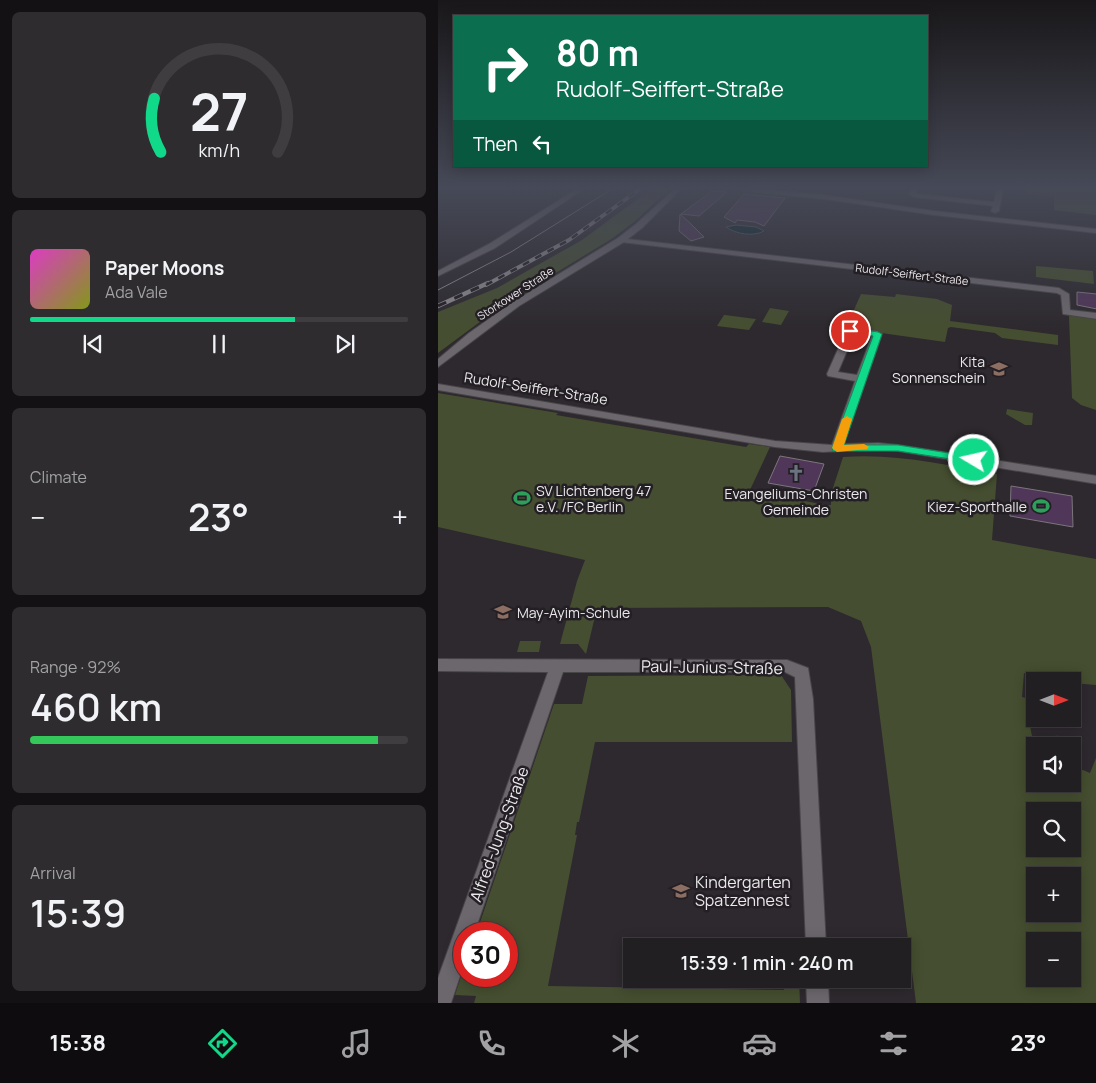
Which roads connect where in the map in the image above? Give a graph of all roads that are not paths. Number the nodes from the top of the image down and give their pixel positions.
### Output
1 (508, 236) edge
2 (627, 236) edge
3 (622, 240) junction
4 (438, 274) edge
5 (1096, 316) edge
6 (438, 364) edge
7 (861, 379) junction
8 (438, 387) edge
9 (837, 448) junction
10 (1096, 480) edge
11 (438, 665) edge
12 (558, 665) junction
13 (816, 938) edge
14 (817, 988) edge
15 (440, 1003) edge
16 (818, 1003) edge

1 - 4 street
2 - 3 street, Storkower Straße
3 - 5 street, Rudolf-Seiffert-Straße
3 - 6 street, Storkower Straße
7 - 7 street
7 - 9 street
8 - 9 street, Rudolf-Seiffert-Straße
9 - 10 street, Rudolf-Seiffert-Straße
11 - 12 street, Paul-Junius-Straße
12 - 13 street, Paul-Junius-Straße
12 - 15 street, Alfred-Jung-Straße
14 - 16 street

